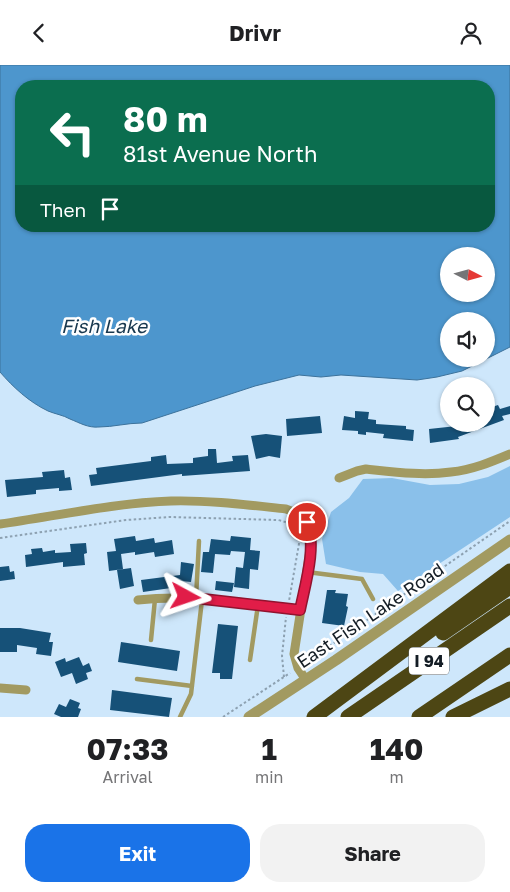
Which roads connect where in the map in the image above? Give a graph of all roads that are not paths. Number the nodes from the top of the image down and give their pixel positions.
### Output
1 (510, 454) edge
2 (339, 478) dead end
3 (0, 524) edge
4 (510, 540) edge
5 (199, 541) dead end
6 (510, 571) edge
7 (307, 572) junction
8 (510, 587) edge
9 (155, 598) junction
10 (199, 598) junction
11 (373, 599) dead end
12 (138, 600) dead end
13 (258, 605) junction
14 (510, 606) edge
15 (300, 610) junction
16 (151, 640) dead end
17 (510, 655) edge
18 (250, 660) dead end
19 (137, 679) dead end
20 (306, 680) junction
21 (192, 686) junction
22 (0, 687) edge
23 (26, 689) dead end
24 (510, 689) edge
25 (344, 695) junction
26 (180, 717) edge
27 (249, 717) edge
28 (314, 717) edge
29 (348, 717) edge
30 (419, 717) edge
31 (453, 717) edge

1 - 2 street
3 - 7 street
4 - 20 street, East Fish Lake Road
5 - 10 lane
6 - 25 highway
7 - 11 lane
7 - 15 street
8 - 25 highway
9 - 10 street
9 - 12 street
9 - 16 lane
10 - 13 street
10 - 21 lane
13 - 15 street
13 - 18 lane
14 - 29 highway, I 94
15 - 20 street
17 - 30 highway, I 94
19 - 21 lane
20 - 27 street, East Fish Lake Road
21 - 26 lane
22 - 23 street
24 - 31 highway
25 - 28 highway

